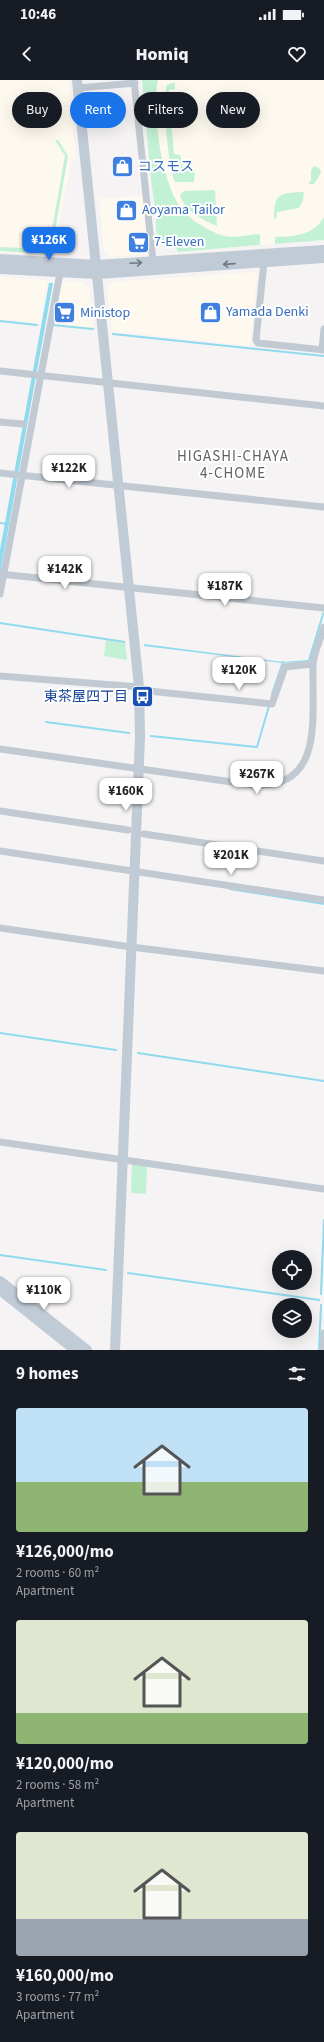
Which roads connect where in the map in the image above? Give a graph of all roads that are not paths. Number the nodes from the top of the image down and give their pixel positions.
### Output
1 (135, 81) edge
2 (78, 84) edge
3 (324, 250) edge
4 (324, 258) edge
5 (0, 259) edge
6 (153, 262) junction
7 (264, 262) junction
8 (0, 269) edge
9 (97, 270) junction
10 (60, 272) junction
11 (324, 329) edge
12 (323, 350) edge
13 (0, 371) edge
14 (36, 375) junction
15 (108, 384) junction
16 (324, 406) edge
17 (0, 422) edge
18 (23, 424) dead end
19 (0, 473) edge
20 (18, 475) junction
21 (118, 485) junction
22 (324, 507) edge
23 (2, 575) edge
24 (128, 587) junction
25 (0, 594) edge
26 (324, 608) edge
27 (324, 627) edge
28 (313, 664) junction
29 (0, 676) edge
30 (139, 687) junction
31 (320, 719) edge
32 (0, 749) edge
33 (138, 769) junction
34 (0, 811) edge
35 (128, 830) dead end
36 (144, 834) dead end
37 (0, 851) edge
38 (324, 861) edge
39 (135, 871) junction
40 (324, 900) edge
41 (0, 928) edge
42 (131, 947) junction
43 (324, 970) edge
44 (0, 1142) edge
45 (123, 1159) junction
46 (324, 1189) edge
47 (0, 1281) edge
48 (0, 1290) edge
49 (324, 1333) edge
50 (75, 1350) edge
51 (87, 1350) edge
52 (115, 1350) edge
53 (323, 1350) edge

1 - 2 street
1 - 6 street
2 - 9 street
3 - 6 street
4 - 7 street
5 - 9 street
9 -> 6 street
7 -> 9 street
7 - 12 street
8 - 10 street
9 - 10 street
9 - 15 street
10 - 14 street
11 - 12 street
13 - 14 street
14 - 15 street
14 - 20 street
15 - 16 street
15 - 21 street
17 - 18 street
19 - 20 street
20 - 21 street
20 - 23 street
21 - 22 street
21 - 24 street
23 - 24 street
23 - 25 street
24 - 26 street
24 - 30 street
27 - 28 street
28 - 30 street
28 - 31 street
29 - 30 street
30 - 33 street
31 - 33 street
32 - 33 street
33 - 39 street
34 - 35 street
36 - 38 street
37 - 39 street
39 - 40 street
39 - 42 street
41 - 42 street
42 - 43 street
42 - 45 street
44 - 45 street
45 - 46 street
45 - 52 street
47 - 51 street
48 - 50 street
49 - 53 street

